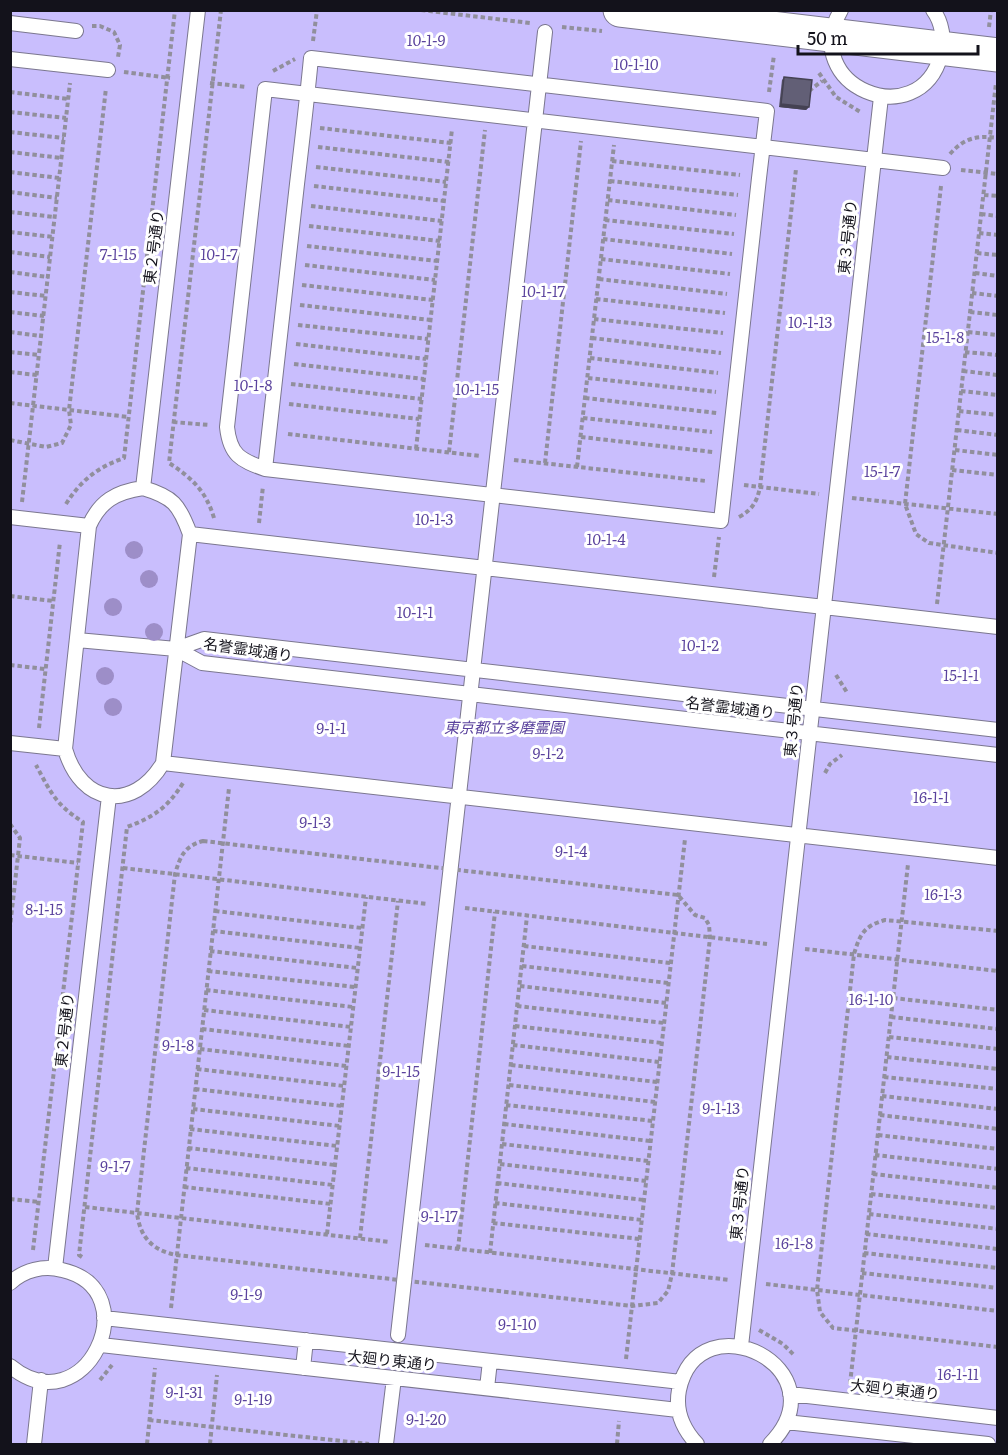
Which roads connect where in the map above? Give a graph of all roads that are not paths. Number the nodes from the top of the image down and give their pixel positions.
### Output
1 (198, 10) edge
2 (620, 10) edge
3 (933, 10) edge
4 (10, 23) edge
5 (836, 23) edge
6 (76, 31) road end
7 (545, 32) dead end
8 (993, 43) edge
9 (943, 48) junction
10 (10, 59) edge
11 (108, 70) road end
12 (539, 84) junction
13 (307, 94) junction
14 (881, 97) junction
15 (536, 120) junction
16 (763, 147) junction
17 (874, 160) junction
18 (943, 168) road end
19 (265, 469) junction
20 (143, 488) junction
21 (493, 495) junction
22 (10, 517) edge
23 (89, 526) junction
24 (189, 534) junction
25 (484, 568) junction
26 (823, 607) junction
27 (998, 627) edge
28 (77, 640) junction
29 (176, 649) junction
30 (473, 671) junction
31 (470, 695) junction
32 (812, 709) junction
33 (998, 730) edge
34 (809, 734) junction
35 (10, 742) edge
36 (65, 749) junction
37 (998, 755) edge
38 (164, 763) junction
39 (109, 796) junction
40 (459, 797) junction
41 (798, 836) junction
42 (998, 858) edge
43 (55, 1268) junction
44 (10, 1283) edge
45 (104, 1317) junction
46 (398, 1335) dead end
47 (306, 1340) junction
48 (101, 1345) junction
49 (741, 1346) junction
50 (490, 1361) junction
51 (10, 1366) edge
52 (303, 1368) junction
53 (394, 1378) junction
54 (41, 1380) junction
55 (681, 1382) junction
56 (487, 1388) junction
57 (789, 1394) junction
58 (678, 1410) junction
59 (998, 1418) edge
60 (786, 1422) junction
61 (34, 1444) edge
62 (386, 1444) edge
63 (697, 1444) edge
64 (770, 1444) edge
65 (988, 1444) edge

1 - 20 lane, 東２号通り
2 - 5 street
3 - 9 lane
4 - 6 lane
5 - 9 street
5 - 14 lane
7 - 12 lane
8 - 9 street
9 - 14 lane
10 - 11 lane
12 - 13 lane
12 - 15 lane
12 - 16 lane
13 - 15 lane
13 - 19 lane
13 - 19 lane
14 - 17 lane, 東３号通り
15 - 16 lane
15 - 21 lane
16 - 17 lane
16 - 21 lane
17 - 18 lane
17 - 26 lane, 東３号通り
19 - 21 lane
20 - 23 lane
20 - 24 lane
21 - 25 lane
22 - 23 lane
23 - 28 lane
24 - 25 lane
24 - 29 lane
25 - 26 lane
25 - 30 lane
26 - 27 lane
26 - 32 lane, 東３号通り
28 - 29 lane
28 - 36 lane
29 - 30 lane, 名誉霊域通り
29 - 31 lane, 名誉霊域通り
29 - 38 lane
30 - 31 lane
30 - 32 lane, 名誉霊域通り
31 - 34 lane, 名誉霊域通り
31 - 40 lane
32 - 33 lane, 名誉霊域通り
32 - 34 lane, 東３号通り
34 - 37 lane, 名誉霊域通り
34 - 41 lane, 東３号通り
35 - 36 lane
36 - 39 lane
38 - 39 lane
38 - 40 lane
39 - 43 lane, 東２号通り
40 - 41 lane
40 - 46 lane
41 - 42 lane
41 - 49 lane, 東３号通り
43 - 44 lane
43 - 45 lane
45 - 47 lane, 大廻り東通り
45 - 48 lane
47 - 50 lane, 大廻り東通り
47 - 52 lane
48 - 52 lane, 大廻り東通り
48 - 54 lane
49 - 55 lane
49 - 57 lane
50 - 55 lane, 大廻り東通り
50 - 56 lane
51 - 54 lane
52 - 53 lane, 大廻り東通り
53 - 56 lane, 大廻り東通り
53 - 62 lane
54 - 61 lane
55 - 58 lane
56 - 58 lane, 大廻り東通り
57 - 59 lane, 大廻り東通り
57 - 60 lane
58 - 63 lane
60 - 64 lane
60 - 65 lane

